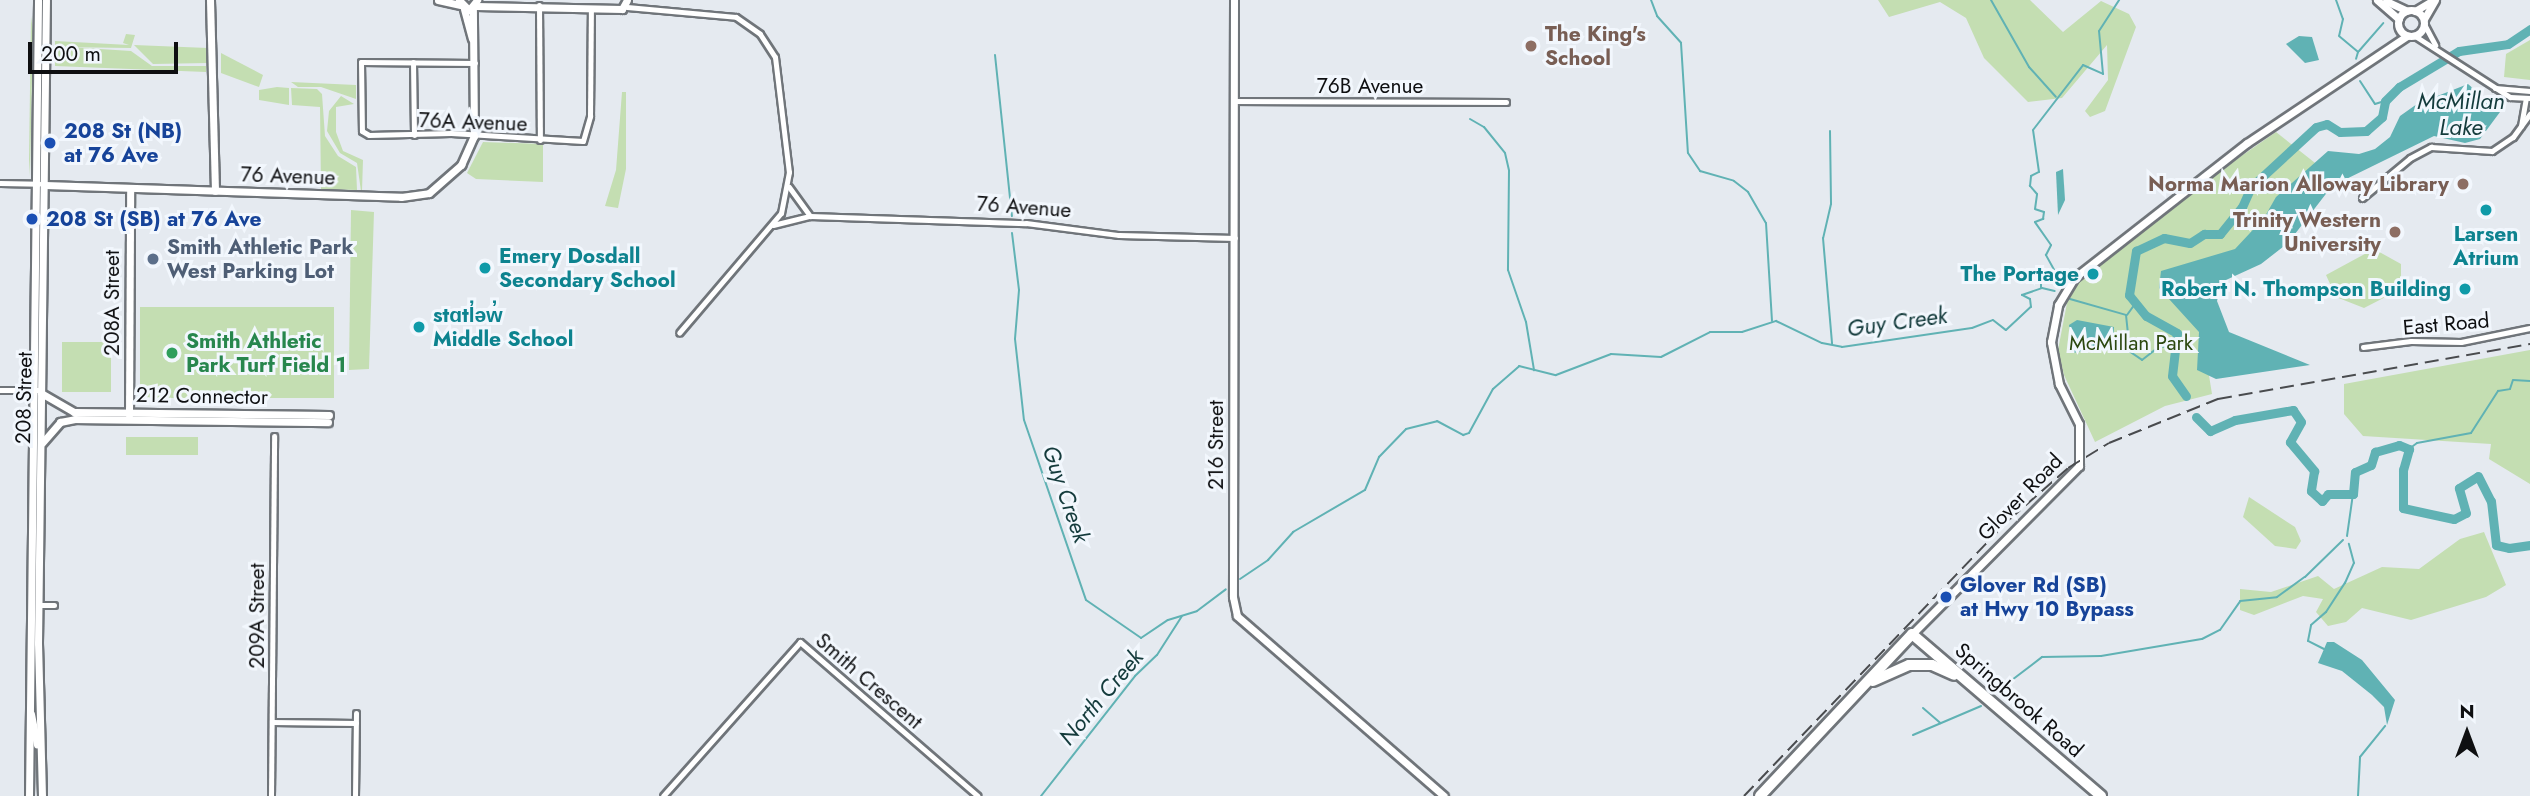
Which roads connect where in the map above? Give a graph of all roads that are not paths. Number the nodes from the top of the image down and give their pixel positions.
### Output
1 (38, 0) edge
2 (46, 0) edge
3 (210, 0) edge
4 (216, 0) edge
5 (438, 0) edge
6 (1234, 0) edge
7 (2377, 0) edge
8 (2384, 0) edge
9 (2434, 0) edge
10 (494, 1) edge
11 (627, 4) edge
12 (468, 5) edge
13 (539, 5) junction
14 (591, 8) junction
15 (2411, 11) junction
16 (2424, 22) junction
17 (213, 23) junction
18 (2399, 23) junction
19 (2411, 36) junction
20 (2436, 45) junction
21 (2384, 49) junction
22 (413, 62) junction
23 (475, 63) junction
24 (2494, 88) junction
25 (2530, 91) edge
26 (2528, 98) edge
27 (1234, 101) junction
28 (1506, 102) dead end
29 (2530, 114) edge
30 (2521, 126) junction
31 (414, 135) junction
32 (474, 136) junction
33 (540, 140) junction
34 (0, 183) edge
35 (41, 184) junction
36 (789, 187) junction
37 (130, 188) junction
38 (215, 191) junction
39 (2362, 198) dead end
40 (810, 216) junction
41 (773, 225) junction
42 (1235, 238) junction
43 (2530, 328) edge
44 (680, 333) dead end
45 (2364, 347) dead end
46 (0, 390) edge
47 (38, 391) junction
48 (74, 415) junction
49 (129, 415) junction
50 (329, 419) dead end
51 (274, 436) dead end
52 (41, 444) junction
53 (38, 605) junction
54 (54, 605) dead end
55 (1912, 634) junction
56 (1864, 687) junction
57 (1976, 688) junction
58 (29, 707) junction
59 (356, 713) dead end
60 (272, 722) junction
61 (356, 723) junction
62 (29, 796) edge
63 (40, 796) edge
64 (271, 796) edge
65 (355, 796) edge
66 (663, 796) edge
67 (978, 796) edge
68 (1444, 796) edge
69 (1760, 796) edge
70 (2101, 796) edge

1 - 35 main road, 208 Street
2 - 35 main road, 208 Street
3 - 17 main road
4 - 17 main road
5 - 12 main road
6 - 27 main road, 216 Street
7 - 18 main road
8 - 15 main road
9 - 15 main road
9 - 16 main road
10 - 12 main road
10 - 13 main road
11 - 14 main road
11 - 36 street
12 - 23 main road
13 - 14 main road
13 - 33 street
14 - 33 street, 76A Avenue
15 - 16 main road
15 - 18 main road, Glover Road
16 - 19 main road
16 - 20 street
17 - 38 main road
18 - 19 main road
18 - 21 main road, Glover Road
19 - 20 street
19 - 21 main road, Glover Road
20 - 24 street
21 - 55 main road, Glover Road
22 - 23 street
22 - 31 street
22 - 31 street, 76A Avenue
23 - 32 main road
24 - 25 street
24 - 26 street
26 - 30 street
27 - 28 street, 76B Avenue
27 - 42 main road, 216 Street
29 - 30 street
30 - 39 street
31 - 32 street, 76A Avenue
32 - 33 street, 76A Avenue
32 - 38 main road, 76 Avenue
34 - 35 street, 76 Avenue
35 - 37 main road, 76 Avenue
35 - 47 main road, 208 Street
36 - 40 street
36 - 41 street
37 - 38 main road, 76 Avenue
37 - 49 main road, 208A Street
40 - 41 street, 76 Avenue
40 - 42 street, 76 Avenue
41 - 44 street
42 - 68 main road, 216 Street
43 - 45 street, East Road
46 - 47 street
47 - 48 main road
47 - 52 main road, 208 Street
47 - 58 main road, 208 Street
48 - 49 main road, 212 Connector
48 - 52 main road
49 - 50 main road, 212 Connector
51 - 60 street, 209A Street
52 - 53 main road, 208 Street
53 - 54 street
53 - 63 main road, 208 Street
55 - 56 highway, Glover Road
55 - 57 highway, Springbrook Road
56 - 57 highway
56 - 69 highway, Glover Road
57 - 70 highway, Springbrook Road
58 - 62 main road, 208 Street
58 - 63 main road
59 - 61 street
60 - 61 street
60 - 64 street, 209A Street
61 - 65 street
66 - 67 street, Smith Crescent

